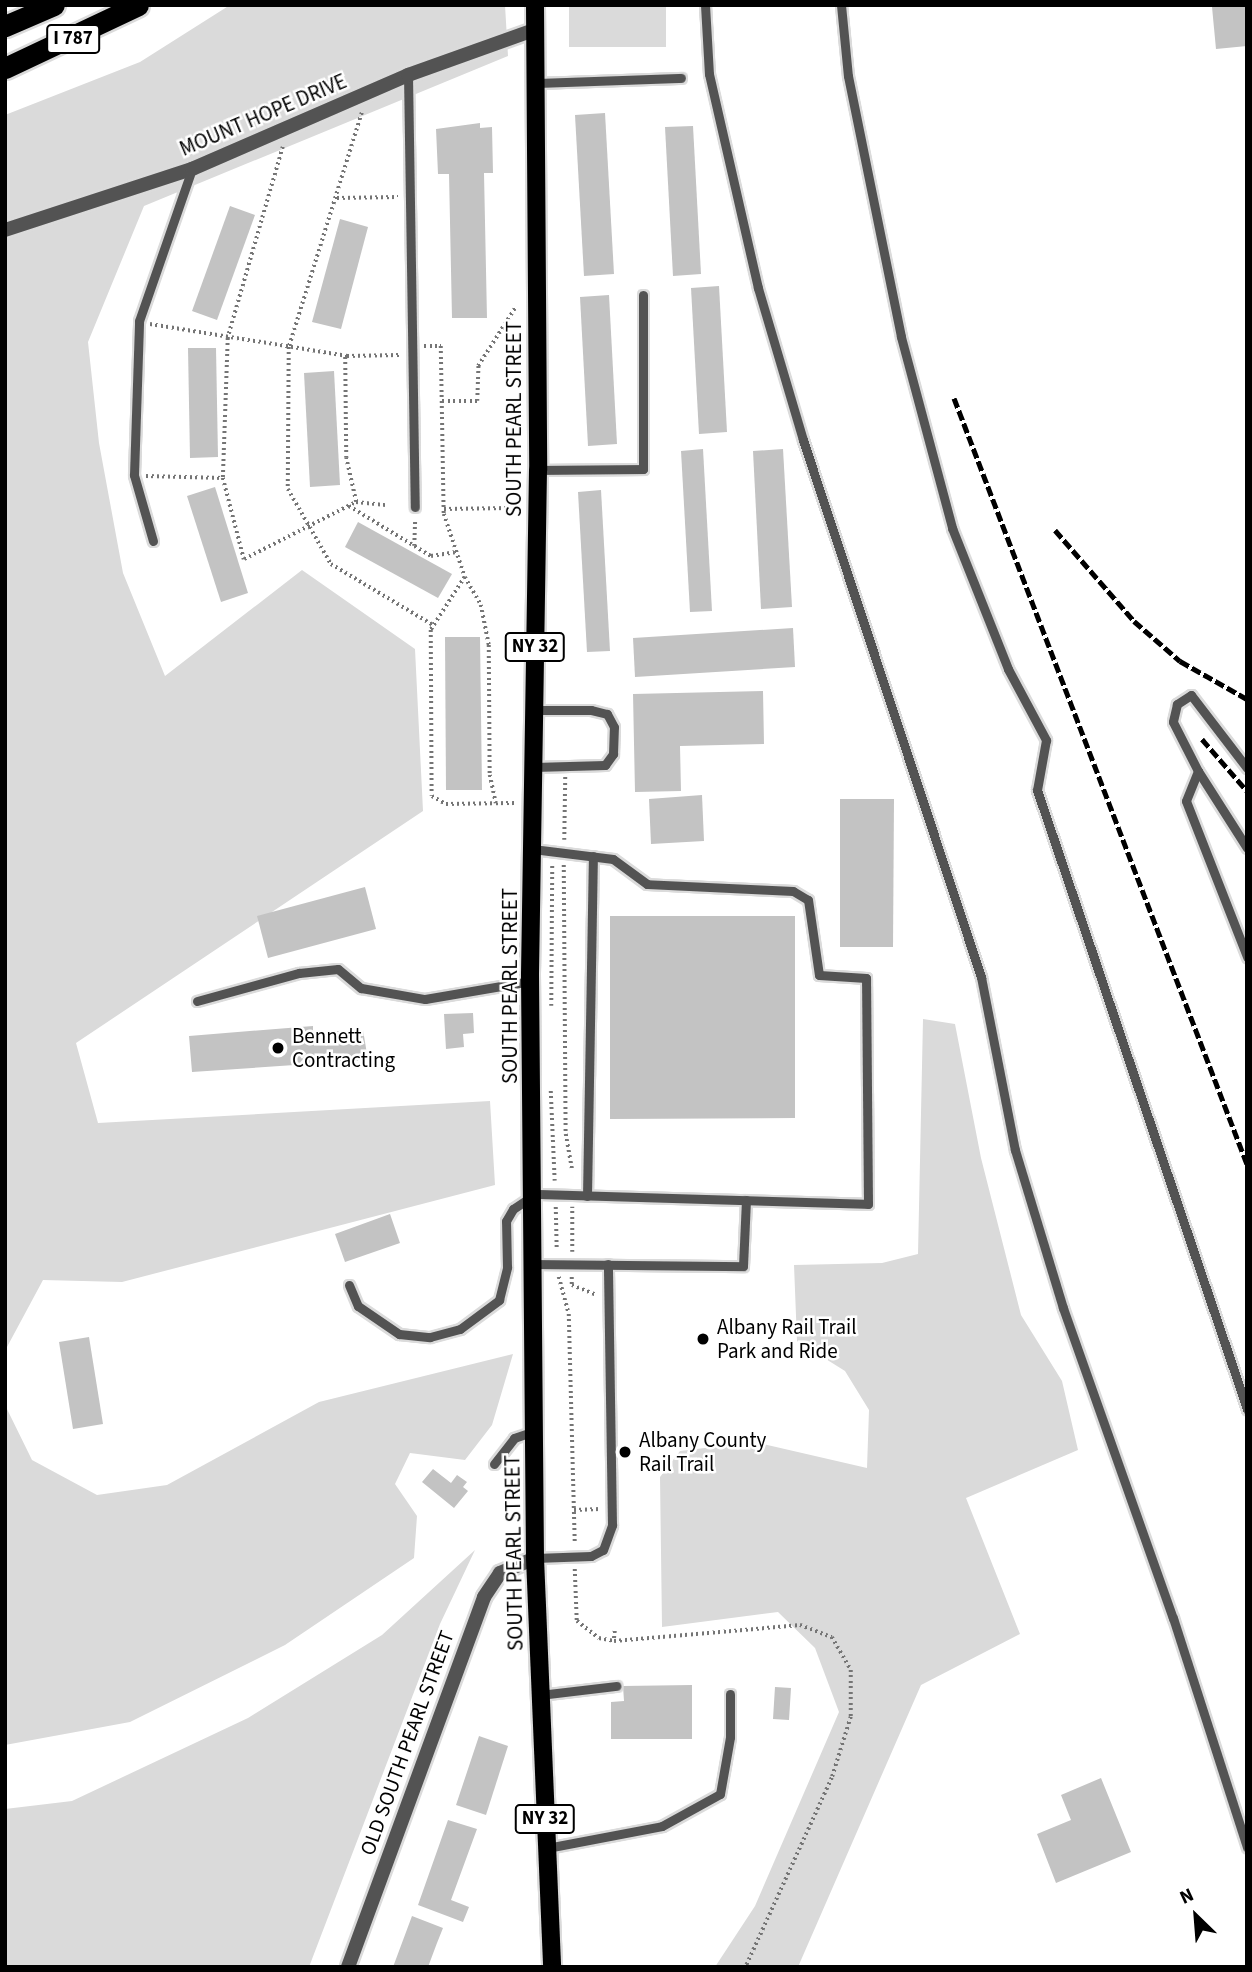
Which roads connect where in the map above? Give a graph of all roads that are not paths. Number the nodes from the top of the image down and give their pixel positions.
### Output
1 (54, 5) edge
2 (138, 5) edge
3 (535, 5) edge
4 (705, 5) edge
5 (841, 5) edge
6 (5, 26) edge
7 (534, 30) junction
8 (5, 68) edge
9 (408, 75) junction
10 (681, 78) dead end
11 (536, 83) junction
12 (192, 169) junction
13 (5, 230) edge
14 (643, 295) dead end
15 (538, 470) junction
16 (415, 507) road end
17 (153, 541) dead end
18 (543, 710) junction
19 (534, 767) junction
20 (1247, 768) edge
21 (1198, 771) junction
22 (1247, 848) edge
23 (533, 849) junction
24 (593, 856) junction
25 (1247, 957) edge
26 (530, 981) junction
27 (197, 1001) dead end
28 (535, 1194) junction
29 (587, 1196) junction
30 (746, 1200) junction
31 (536, 1264) junction
32 (608, 1264) junction
33 (349, 1285) dead end
34 (1247, 1409) edge
35 (535, 1431) junction
36 (494, 1464) dead end
37 (535, 1558) junction
38 (616, 1686) dead end
39 (730, 1694) dead end
40 (540, 1695) junction
41 (1247, 1847) edge
42 (547, 1848) junction
43 (348, 1967) edge
44 (552, 1967) edge

1 - 6 highway, I 787
2 - 8 highway, I 787
3 - 7 main road, SOUTH PEARL STREET / NY 32
4 - 41 lane
5 - 34 lane
7 - 9 street, MOUNT HOPE DRIVE
7 - 11 main road, SOUTH PEARL STREET / NY 32
9 - 12 street, MOUNT HOPE DRIVE
9 - 16 lane
10 - 11 lane
11 - 15 main road, SOUTH PEARL STREET / NY 32
12 - 13 street, MOUNT HOPE DRIVE
12 - 17 lane
14 - 15 lane
15 - 18 main road, SOUTH PEARL STREET / NY 32
18 - 19 main road, SOUTH PEARL STREET / NY 32
18 - 19 lane
19 - 23 main road, SOUTH PEARL STREET / NY 32
20 - 21 lane
21 - 22 lane
21 - 25 lane
23 - 24 lane
23 - 26 main road, SOUTH PEARL STREET / NY 32
24 - 29 lane
24 - 30 lane
26 - 27 lane
26 - 28 main road, SOUTH PEARL STREET / NY 32
28 - 29 lane
28 - 31 main road, SOUTH PEARL STREET / NY 32
28 - 33 lane
29 - 30 lane
30 - 32 lane
31 - 32 lane
31 - 35 main road, SOUTH PEARL STREET / NY 32
32 - 37 lane
35 - 36 lane
35 - 37 main road, SOUTH PEARL STREET / NY 32
37 - 40 main road, SOUTH PEARL STREET / NY 32
37 - 43 street, OLD SOUTH PEARL STREET
38 - 40 lane
39 - 42 lane
40 - 42 main road, SOUTH PEARL STREET / NY 32
42 - 44 main road, SOUTH PEARL STREET / NY 32

